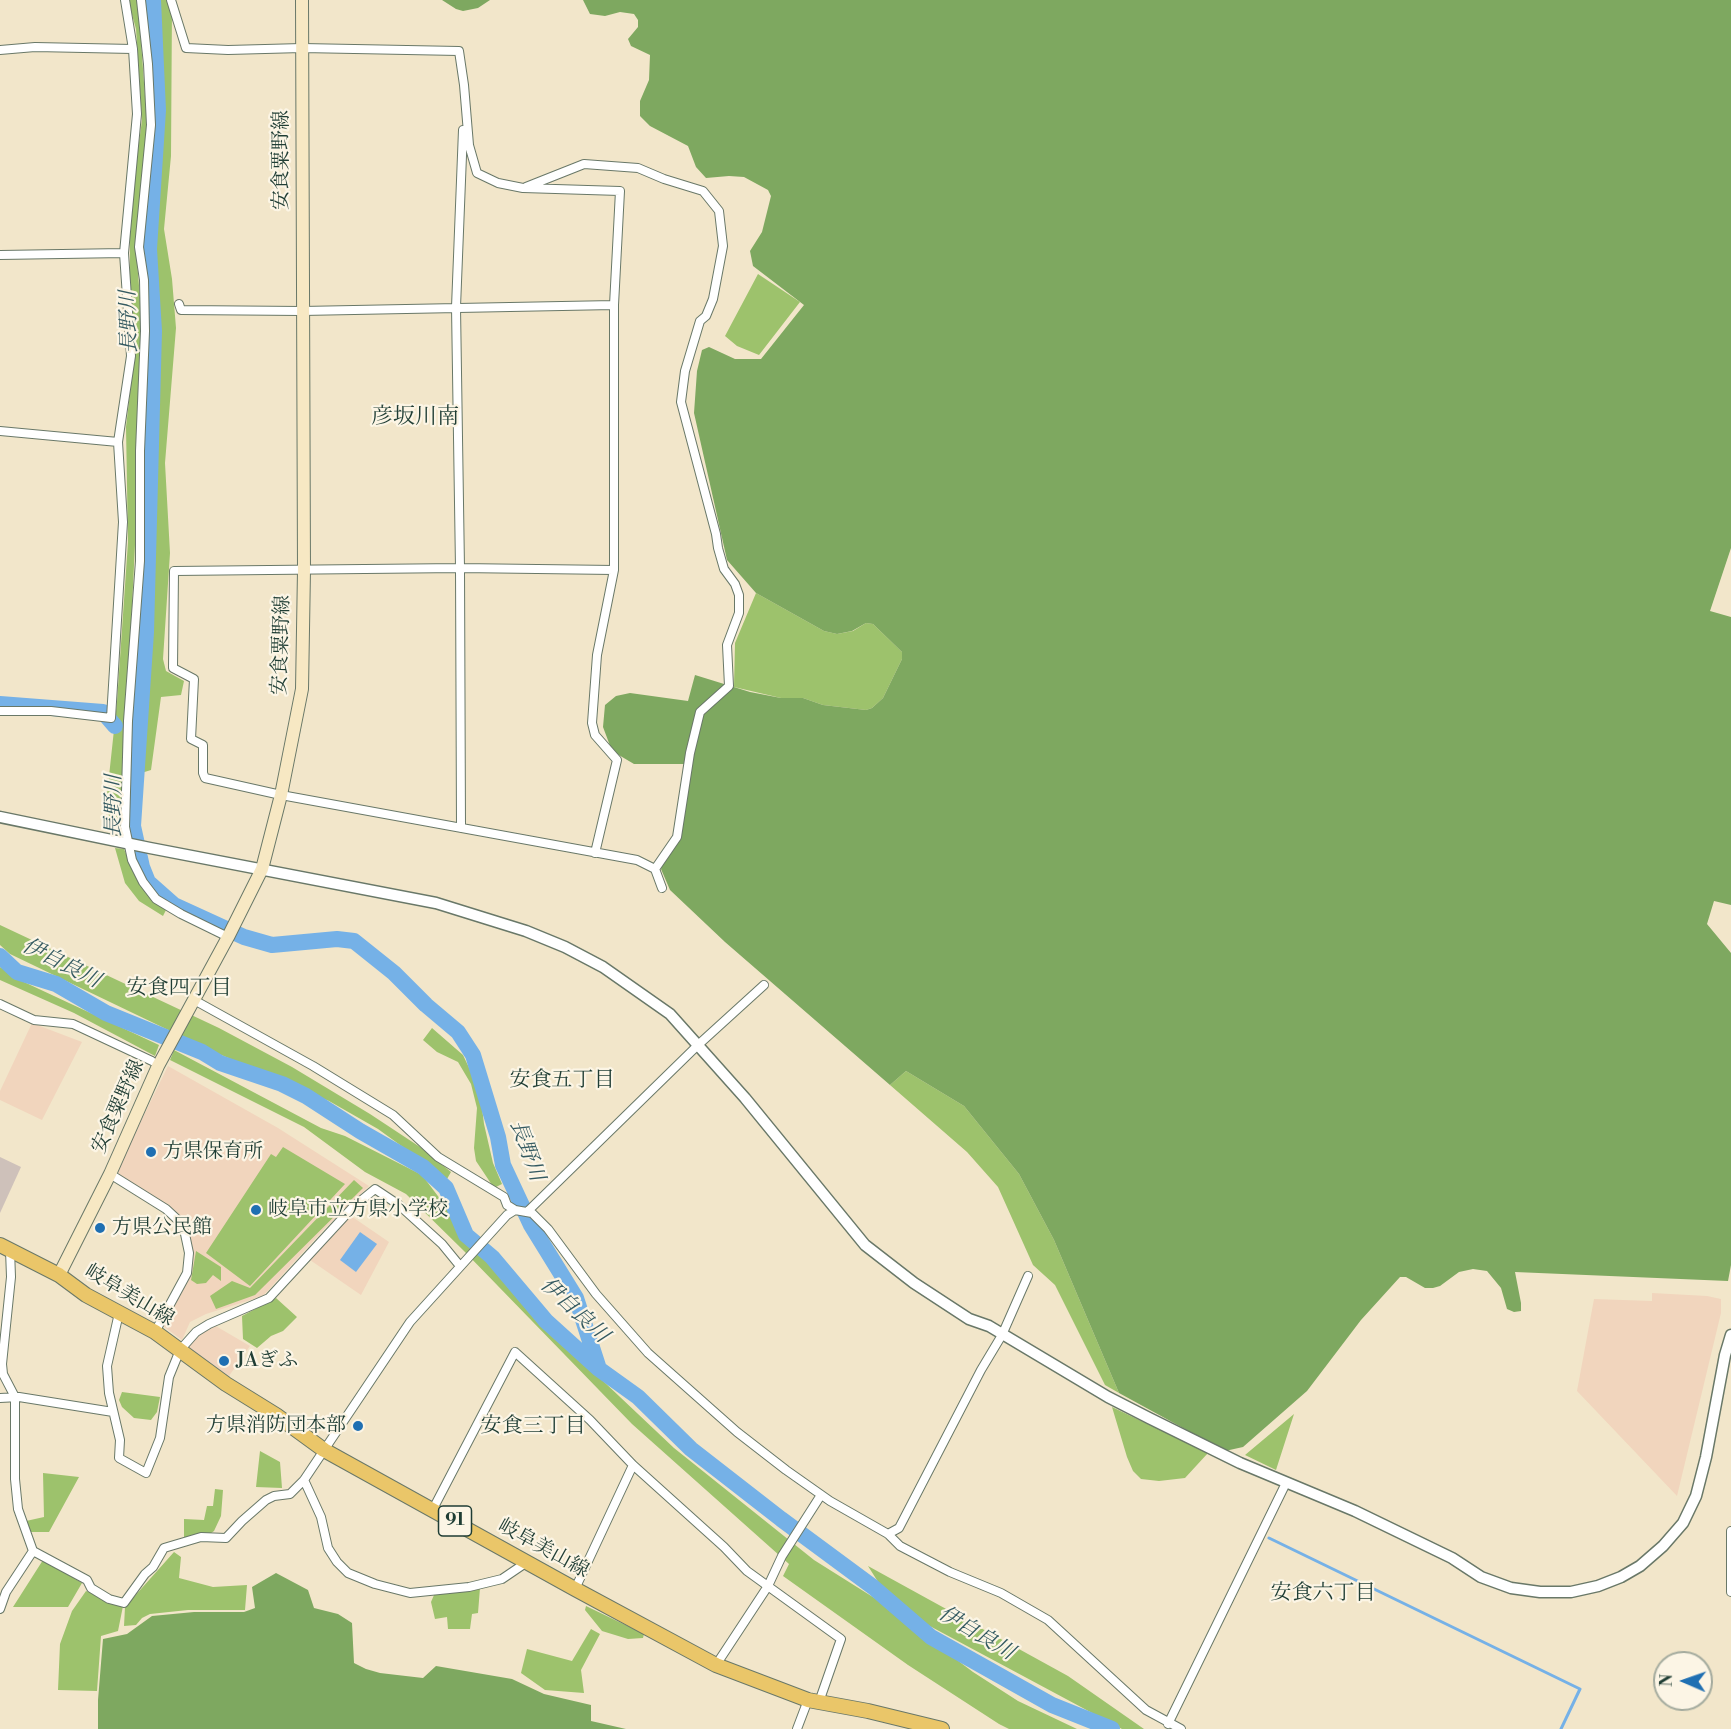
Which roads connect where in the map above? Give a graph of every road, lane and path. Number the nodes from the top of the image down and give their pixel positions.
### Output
1 (125, 0) edge
2 (141, 0) edge
3 (171, 0) edge
4 (302, 0) edge
5 (302, 48) junction
6 (133, 49) junction
7 (0, 50) edge
8 (464, 85) junction
9 (523, 188) junction
10 (124, 253) junction
11 (0, 255) edge
12 (179, 304) dead end
13 (614, 305) junction
14 (456, 307) junction
15 (302, 311) junction
16 (0, 431) edge
17 (118, 442) junction
18 (460, 568) junction
19 (304, 570) junction
20 (614, 570) junction
21 (0, 711) edge
22 (281, 795) junction
23 (0, 818) edge
24 (461, 828) junction
25 (129, 844) junction
26 (595, 853) junction
27 (655, 868) junction
28 (262, 869) junction
29 (662, 888) dead end
30 (229, 936) junction
31 (764, 985) dead end
32 (0, 1004) edge
33 (192, 1004) junction
34 (698, 1045) junction
35 (155, 1064) junction
36 (110, 1174) junction
37 (528, 1210) junction
38 (511, 1212) junction
39 (5, 1247) edge
40 (461, 1265) junction
41 (59, 1275) junction
42 (1028, 1276) dead end
43 (119, 1313) junction
44 (155, 1332) junction
45 (1002, 1335) junction
46 (1731, 1335) edge
47 (180, 1350) junction
48 (1729, 1350) edge
49 (15, 1397) junction
50 (0, 1398) edge
51 (113, 1412) junction
52 (324, 1450) junction
53 (633, 1465) junction
54 (304, 1480) junction
55 (1285, 1482) junction
56 (821, 1495) junction
57 (433, 1509) junction
58 (1731, 1531) edge
59 (888, 1534) junction
60 (33, 1551) junction
61 (527, 1562) junction
62 (768, 1586) junction
63 (575, 1589) junction
64 (1731, 1592) edge
65 (0, 1609) edge
66 (716, 1665) junction
67 (813, 1701) junction
68 (1168, 1724) junction
69 (797, 1729) edge
70 (942, 1729) edge
71 (1181, 1729) edge

1 - 6 street
2 - 25 street
3 - 5 street
4 - 5 main road, 安食粟野線
5 - 8 street
5 - 15 main road, 安食粟野線
6 - 7 street
6 - 10 street
8 - 9 street
8 - 14 street
9 - 13 street
9 - 27 street
10 - 11 street
10 - 17 street
12 - 15 street
13 - 14 street
13 - 20 street
14 - 15 street
14 - 18 street
15 - 19 main road, 安食粟野線
16 - 17 street
17 - 21 street
18 - 19 street
18 - 20 street
18 - 24 street
19 - 22 main road, 安食粟野線
19 - 22 street
20 - 26 street
22 - 24 street
22 - 28 main road, 安食粟野線
23 - 25 street
24 - 26 street
25 - 28 street
25 - 30 street
26 - 27 street
27 - 29 street
28 - 30 main road, 安食粟野線
28 - 34 street
30 - 33 main road, 安食粟野線
31 - 34 street
32 - 35 street
33 - 35 main road, 安食粟野線
33 - 38 street
34 - 37 street
34 - 45 street
35 - 36 main road, 安食粟野線
36 - 41 main road, 安食粟野線
36 - 44 street
37 - 38 street
37 - 56 street
38 - 40 street
39 - 41 main road, 岐阜美山線 / 91
39 - 49 street
40 - 47 street
40 - 52 street
41 - 43 main road, 岐阜美山線 / 91
42 - 45 street
43 - 44 main road, 岐阜美山線 / 91
43 - 51 street
44 - 47 main road, 岐阜美山線 / 91
45 - 55 street
45 - 59 street
46 - 48 street
47 - 51 street
47 - 52 main road, 岐阜美山線 / 91
48 - 55 street
49 - 50 street
49 - 51 street
49 - 60 street
52 - 54 street
52 - 57 main road, 岐阜美山線 / 91
53 - 57 street
53 - 62 street
53 - 63 street
54 - 60 street
54 - 61 street
55 - 68 street
56 - 59 street
56 - 62 street
57 - 61 main road, 岐阜美山線 / 91
58 - 64 street
59 - 68 street
60 - 65 street
61 - 63 main road, 岐阜美山線 / 91
62 - 66 street
62 - 67 street
63 - 66 main road, 岐阜美山線 / 91
66 - 67 main road, 岐阜美山線 / 91
67 - 69 street
67 - 70 main road, 岐阜美山線 / 91
68 - 71 street

